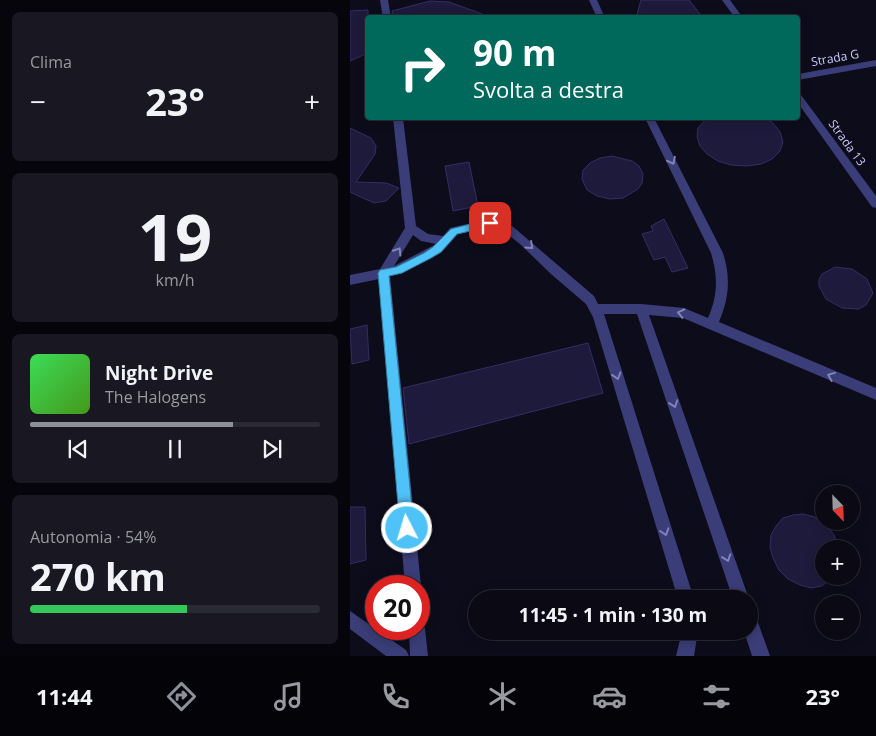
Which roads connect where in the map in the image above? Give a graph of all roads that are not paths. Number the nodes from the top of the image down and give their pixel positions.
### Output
1 (384, 0) edge
2 (592, 0) edge
3 (726, 0) edge
4 (386, 15) edge
5 (600, 15) edge
6 (737, 15) edge
7 (876, 64) edge
8 (800, 77) edge
9 (800, 100) edge
10 (398, 120) edge
11 (651, 120) edge
12 (876, 204) edge
13 (412, 228) junction
14 (445, 240) junction
15 (384, 273) junction
16 (350, 280) edge
17 (596, 309) junction
18 (641, 309) junction
19 (712, 324) junction
20 (876, 394) edge
21 (412, 575) edge
22 (683, 590) edge
23 (738, 590) edge
24 (350, 618) edge
25 (417, 640) edge
26 (688, 640) edge
27 (756, 640) edge
28 (400, 656) edge
29 (419, 656) edge
30 (685, 656) edge
31 (761, 656) edge

1 - 4 lane
2 - 5 lane
3 - 6 lane
7 - 8 lane, Strada G
9 - 12 lane, Strada 13
10 - 13 lane
11 -> 19 lane
13 - 14 lane
15 -> 13 lane
14 - 15 lane
14 -> 17 lane
15 - 16 lane
15 - 21 lane
17 - 18 lane
17 -> 22 lane
19 -> 18 lane
18 -> 23 lane
20 -> 19 lane
24 - 28 lane
25 - 29 lane
26 - 30 lane
27 - 31 lane

